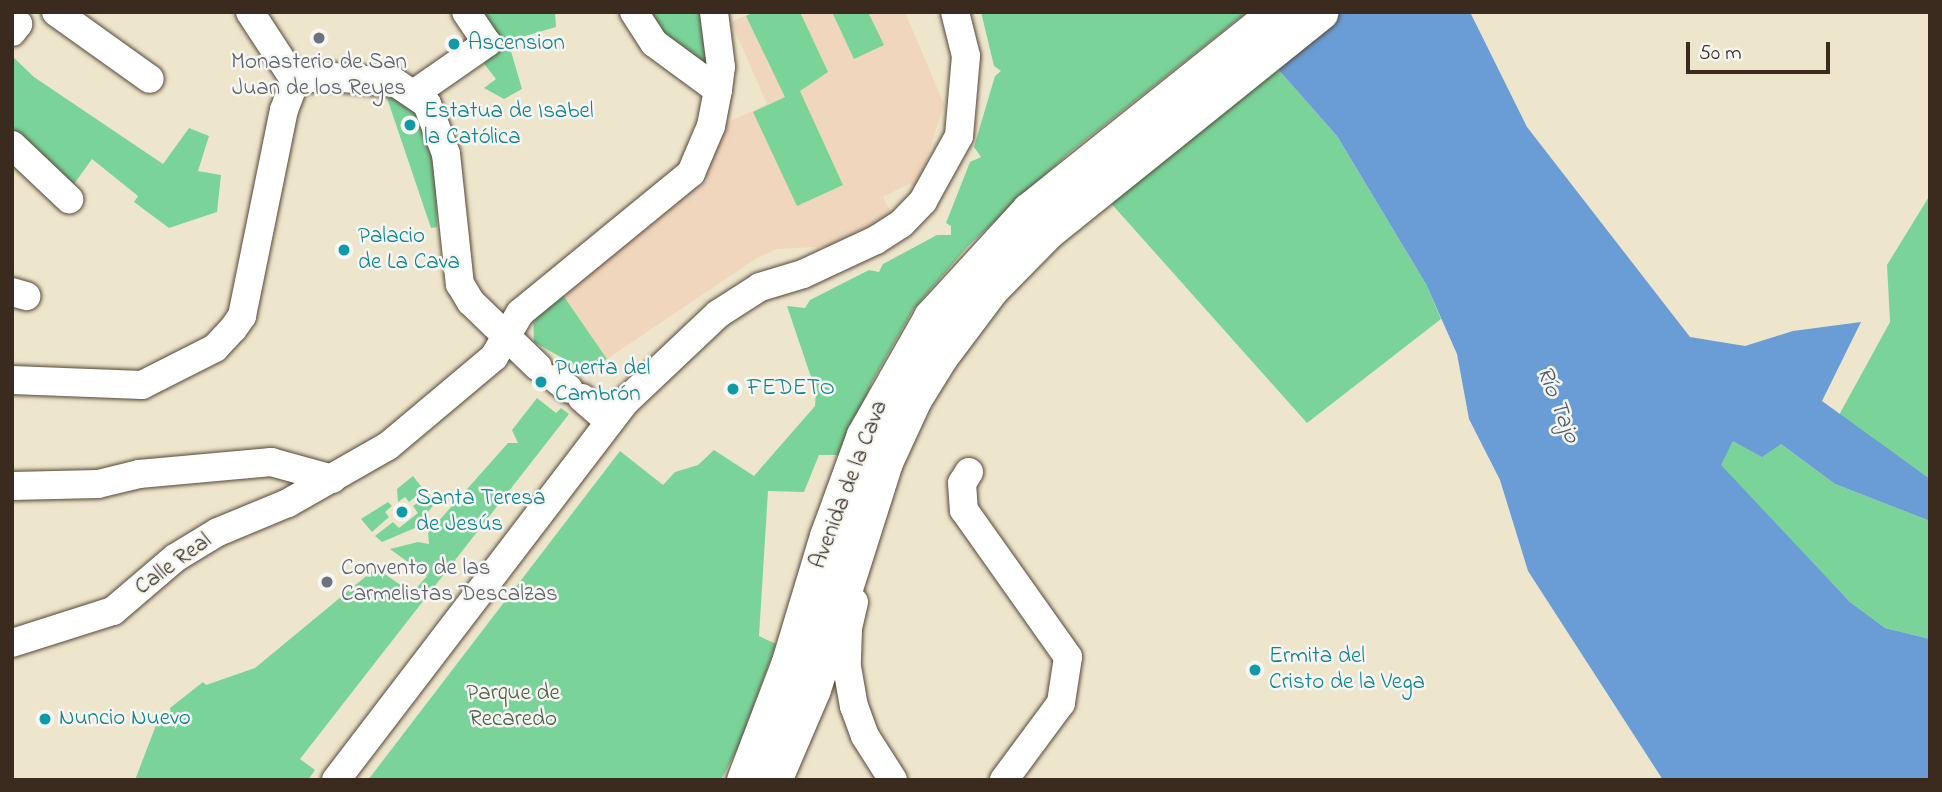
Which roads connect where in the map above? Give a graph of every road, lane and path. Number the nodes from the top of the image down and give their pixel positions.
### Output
1 (56, 12) edge
2 (250, 12) edge
3 (466, 12) edge
4 (634, 12) edge
5 (715, 12) edge
6 (956, 12) edge
7 (1276, 12) edge
8 (1321, 12) edge
9 (12, 21) edge
10 (12, 32) edge
11 (150, 79) dead end
12 (295, 80) junction
13 (718, 90) junction
14 (415, 93) junction
15 (1140, 137) junction
16 (12, 145) edge
17 (69, 199) dead end
18 (506, 336) junction
19 (940, 357) junction
20 (12, 380) edge
21 (608, 421) junction
22 (969, 472) dead end
23 (333, 479) junction
24 (12, 485) edge
25 (12, 643) edge
26 (336, 780) edge
27 (744, 780) edge
28 (774, 780) edge
29 (893, 780) edge
30 (1004, 780) edge

1 - 11 street
2 - 12 street
3 - 14 street
4 - 13 street
5 - 13 street, Calle Real
6 - 21 street
7 - 15 main road, Avenida de la Cava
8 - 15 main road, Avenida de la Cava
9 - 10 street
12 - 14 street
12 - 20 street
13 - 18 street, Calle Real
14 - 18 street
15 - 19 main road, Avenida de la Cava
15 - 27 main road, Avenida de la Cava
16 - 17 street
18 - 21 street
18 - 23 street, Calle Real
19 - 28 main road, Avenida de la Cava
19 - 29 street, Avenida de la Cava
21 - 26 street
22 - 30 street
23 - 24 street
23 - 25 street, Calle Real

